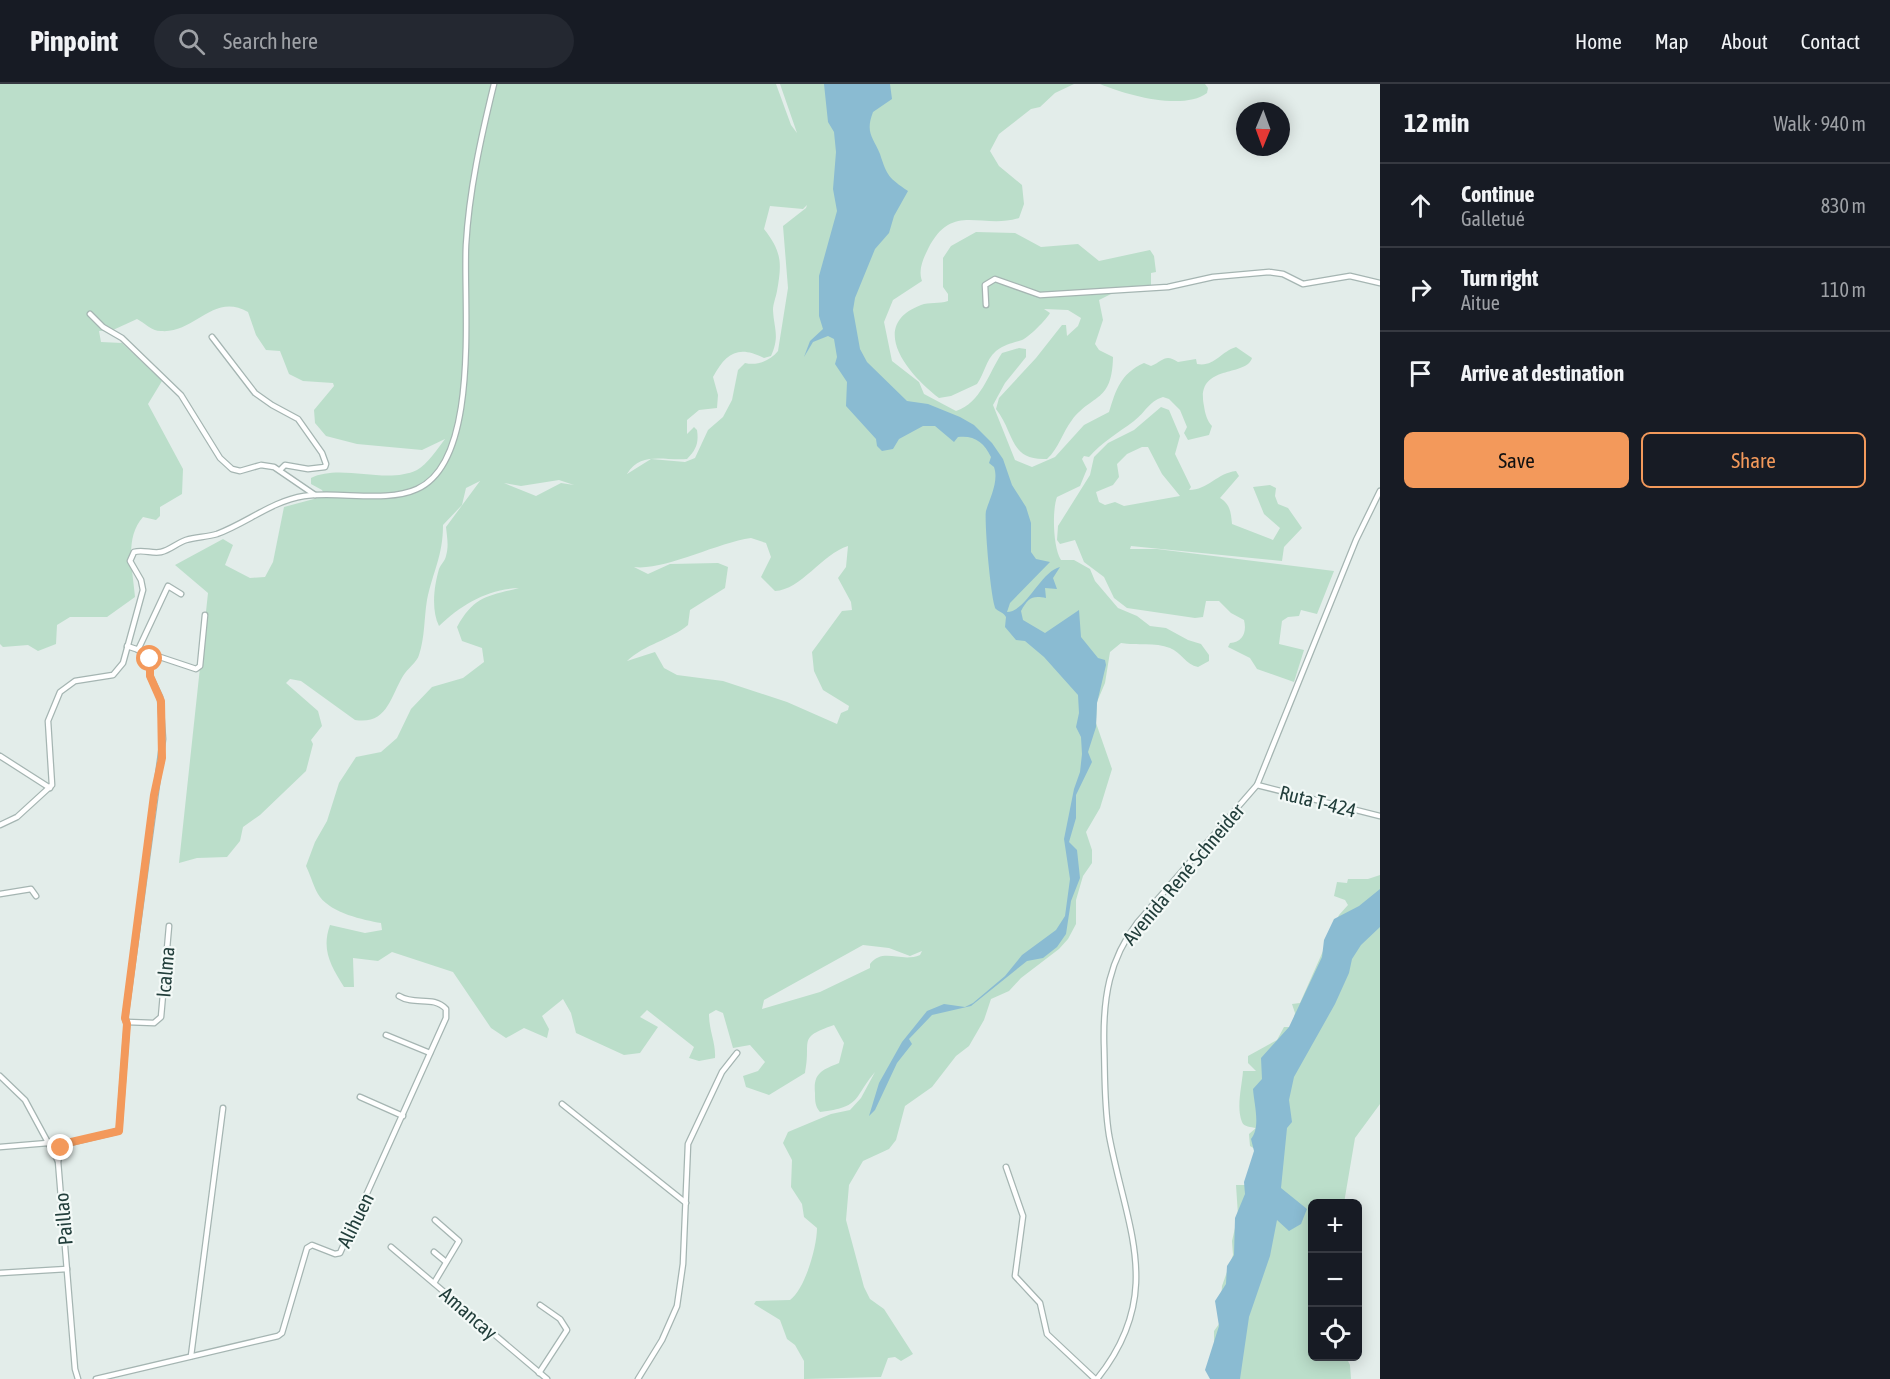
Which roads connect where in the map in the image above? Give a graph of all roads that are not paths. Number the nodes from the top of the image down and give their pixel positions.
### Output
1 (494, 84) edge
2 (1380, 283) edge
3 (986, 305) dead end
4 (90, 314) dead end
5 (212, 337) dead end
6 (280, 470) junction
7 (1380, 491) edge
8 (315, 495) junction
9 (181, 594) dead end
10 (205, 615) dead end
11 (127, 646) junction
12 (138, 650) junction
13 (148, 653) junction
14 (0, 756) edge
15 (1257, 785) junction
16 (50, 788) junction
17 (1380, 816) edge
18 (0, 825) edge
19 (0, 894) edge
20 (36, 896) dead end
21 (169, 926) dead end
22 (399, 996) dead end
23 (127, 1022) junction
24 (386, 1035) dead end
25 (430, 1053) junction
26 (737, 1053) dead end
27 (0, 1077) edge
28 (360, 1097) dead end
29 (562, 1104) dead end
30 (223, 1108) dead end
31 (403, 1116) junction
32 (48, 1143) junction
33 (0, 1147) edge
34 (58, 1161) junction
35 (1006, 1167) dead end
36 (686, 1203) junction
37 (435, 1220) dead end
38 (391, 1247) dead end
39 (434, 1252) dead end
40 (446, 1262) junction
41 (67, 1269) junction
42 (0, 1273) edge
43 (434, 1283) junction
44 (540, 1305) dead end
45 (191, 1356) junction
46 (539, 1372) junction
47 (78, 1379) edge
48 (96, 1379) edge
49 (547, 1379) edge
50 (638, 1379) edge
51 (1096, 1379) edge

1 - 8 street
2 - 3 street
4 - 6 street
5 - 6 street
6 - 8 street
7 - 15 street, Avenida René Schneider
8 - 11 street
9 - 12 street
10 - 13 street
11 - 12 street
11 - 16 street
12 - 13 street
13 - 23 street
14 - 16 street
15 - 17 street, Ruta T-424
15 - 51 street, Avenida René Schneider
16 - 18 street
19 - 20 street
21 - 23 street, Icalma
22 - 25 street, Alihuen
23 - 34 street
24 - 25 street
25 - 31 street, Alihuen
26 - 36 street
27 - 32 street, Paillao
28 - 31 street
29 - 36 street
30 - 45 street
31 - 45 street, Alihuen
32 - 33 street
32 - 34 street, Paillao
34 - 41 street, Paillao
35 - 51 street
36 - 50 street
37 - 40 street
38 - 43 street, Amancay
39 - 40 street
40 - 43 street
41 - 42 street
41 - 47 street, Paillao
43 - 46 street, Amancay
44 - 46 street
45 - 48 street, Alihuen
46 - 49 street, Amancay

